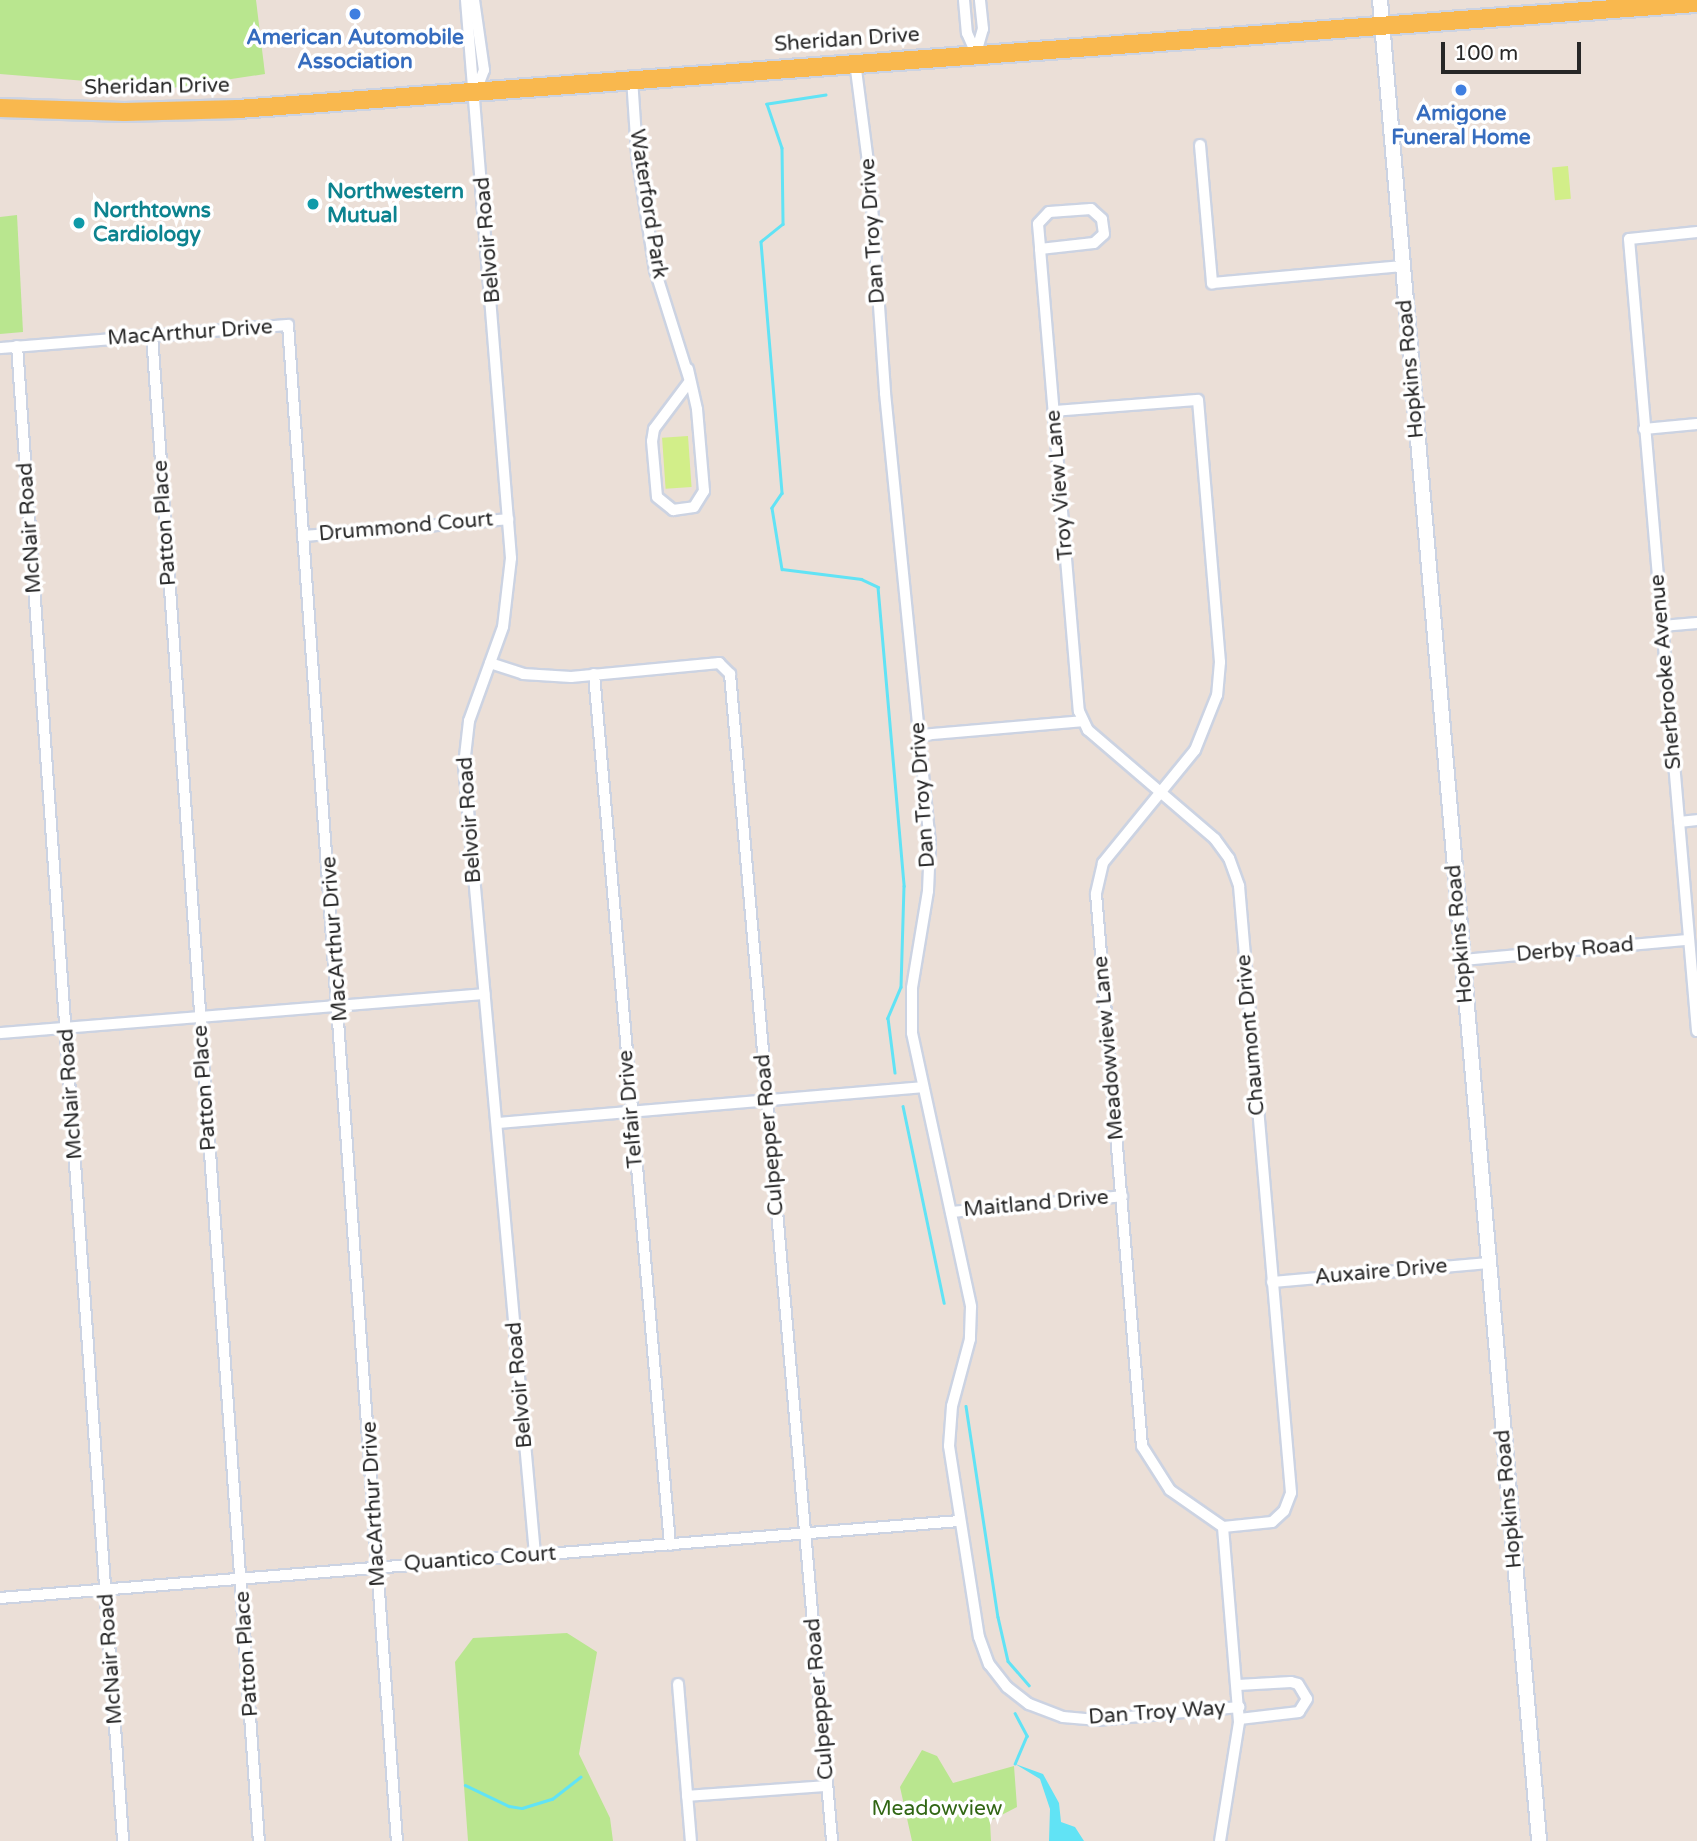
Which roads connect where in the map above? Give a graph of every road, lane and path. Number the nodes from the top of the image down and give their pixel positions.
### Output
1 (466, 0) edge
2 (474, 0) edge
3 (964, 0) edge
4 (980, 0) edge
5 (1380, 0) edge
6 (1697, 3) edge
7 (1383, 26) junction
8 (976, 53) junction
9 (855, 62) junction
10 (632, 78) junction
11 (476, 91) junction
12 (0, 108) edge
13 (1200, 145) dead end
14 (1697, 232) edge
15 (1040, 249) junction
16 (1403, 266) junction
17 (152, 335) junction
18 (17, 346) junction
19 (0, 348) edge
20 (688, 369) junction
21 (1054, 411) junction
22 (1697, 424) edge
23 (1644, 429) junction
24 (508, 519) junction
25 (303, 536) junction
26 (1697, 623) edge
27 (1662, 626) junction
28 (490, 663) junction
29 (594, 674) junction
30 (1082, 721) junction
31 (920, 735) junction
32 (1161, 790) junction
33 (1697, 820) edge
34 (1679, 822) junction
35 (1688, 940) junction
36 (1462, 960) junction
37 (484, 994) junction
38 (340, 1006) junction
39 (200, 1017) junction
40 (66, 1028) junction
41 (1697, 1031) edge
42 (0, 1033) edge
43 (922, 1087) junction
44 (766, 1101) junction
45 (632, 1112) junction
46 (497, 1123) junction
47 (1122, 1196) junction
48 (951, 1212) junction
49 (1489, 1263) junction
50 (1272, 1282) junction
51 (960, 1521) junction
52 (1223, 1527) junction
53 (806, 1534) junction
54 (670, 1545) junction
55 (535, 1555) junction
56 (377, 1567) junction
57 (242, 1578) junction
58 (106, 1589) junction
59 (0, 1598) edge
60 (678, 1684) dead end
61 (1238, 1685) junction
62 (1239, 1707) junction
63 (1239, 1719) junction
64 (827, 1786) junction
65 (687, 1796) junction
66 (123, 1841) edge
67 (259, 1841) edge
68 (397, 1841) edge
69 (691, 1841) edge
70 (832, 1841) edge
71 (1220, 1841) edge
72 (1539, 1841) edge

1 - 11 street
2 - 11 street
3 - 8 street
4 - 8 street
5 - 7 street, Hopkins Road
6 - 7 main road, Sheridan Drive
7 - 8 main road, Sheridan Drive
7 - 16 street, Hopkins Road
8 - 9 main road, Sheridan Drive
9 - 10 main road, Sheridan Drive
9 - 31 street, Dan Troy Drive
10 - 11 main road, Sheridan Drive
10 - 20 street, Waterford Park
11 - 12 main road, Sheridan Drive
11 - 24 street, Belvoir Road
13 - 16 street
14 - 23 street, Sherbrooke Avenue
15 - 15 street, Troy View Lane
15 - 21 street, Troy View Lane
16 - 36 street, Hopkins Road
17 - 18 street, MacArthur Drive
17 - 25 street, MacArthur Drive
17 - 39 street, Patton Place
18 - 19 street, MacArthur Drive
18 - 40 street, McNair Road
20 - 20 street, Waterford Park
21 - 30 street, Troy View Lane
21 - 32 street, Meadowview Lane
22 - 23 street
23 - 27 street, Sherbrooke Avenue
24 - 25 street, Drummond Court
24 - 28 street, Belvoir Road
25 - 38 street, MacArthur Drive
26 - 27 street
27 - 34 street, Sherbrooke Avenue
28 - 29 street, Culpepper Road
28 - 37 street, Belvoir Road
29 - 44 street, Culpepper Road
29 - 45 street, Telfair Drive
30 - 31 street
30 - 32 street, Chaumont Drive
31 - 43 street, Dan Troy Drive
32 - 47 street, Meadowview Lane
32 - 50 street, Chaumont Drive
33 - 34 street
34 - 35 street, Sherbrooke Avenue
35 - 36 street, Derby Road
35 - 41 street, Sherbrooke Avenue
36 - 49 street, Hopkins Road
37 - 38 street
37 - 46 street, Belvoir Road
38 - 39 street
38 - 56 street, MacArthur Drive
39 - 40 street
39 - 57 street, Patton Place
40 - 42 street
40 - 58 street, McNair Road
43 - 44 street
43 - 48 street, Dan Troy Drive
44 - 45 street
44 - 53 street, Culpepper Road
45 - 46 street
45 - 54 street, Telfair Drive
46 - 55 street, Belvoir Road
47 - 48 street, Maitland Drive
47 - 52 street, Meadowview Lane
48 - 51 street, Dan Troy Drive
49 - 50 street, Auxaire Drive
49 - 72 street, Hopkins Road
50 - 52 street, Chaumont Drive
51 - 53 street, Quantico Court
51 - 62 street, Dan Troy Way
52 - 61 street
53 - 54 street, Quantico Court
53 - 64 street, Culpepper Road
54 - 55 street, Quantico Court
55 - 56 street, Quantico Court
56 - 57 street, Quantico Court
56 - 68 street, MacArthur Drive
57 - 58 street, Quantico Court
57 - 67 street, Patton Place
58 - 59 street, Quantico Court
58 - 66 street, McNair Road
60 - 65 street
61 - 62 street
61 - 63 street
62 - 63 street
63 - 71 street
64 - 65 street
64 - 70 street, Culpepper Road
65 - 69 street

